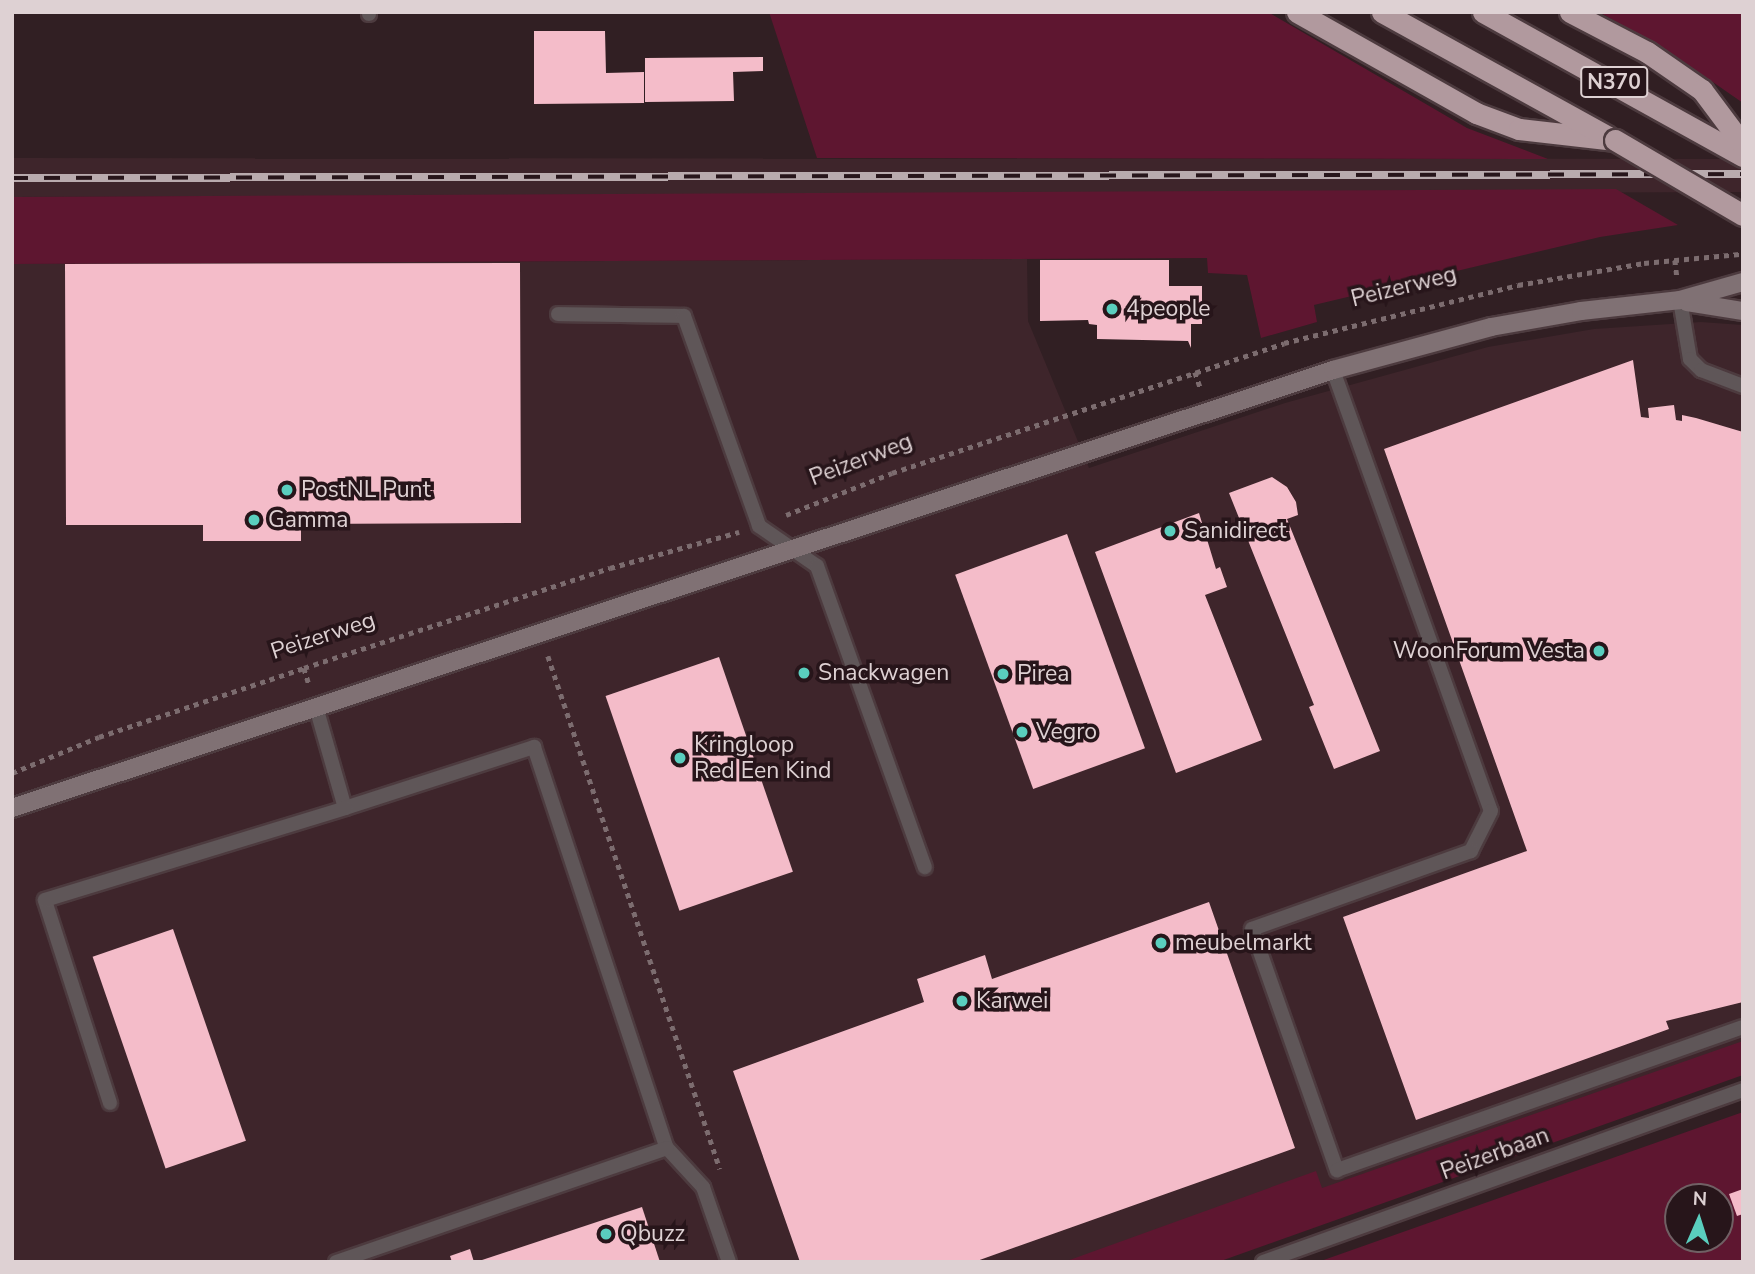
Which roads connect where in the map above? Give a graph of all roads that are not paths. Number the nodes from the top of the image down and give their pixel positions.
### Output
1 (1297, 12) edge
2 (1382, 12) edge
3 (1483, 12) edge
4 (1570, 12) edge
5 (1615, 140) junction
6 (1743, 145) edge
7 (1743, 156) edge
8 (1743, 215) edge
9 (1743, 282) edge
10 (1680, 300) junction
11 (1743, 311) edge
12 (558, 314) dead end
13 (1333, 370) junction
14 (1743, 386) edge
15 (791, 548) junction
16 (316, 707) junction
17 (12, 808) edge
18 (345, 808) junction
19 (925, 867) dead end
20 (1743, 1027) edge
21 (1743, 1090) edge
22 (110, 1103) dead end
23 (667, 1149) junction
24 (336, 1262) edge
25 (729, 1262) edge
26 (1262, 1262) edge

1 - 5 highway, N370
2 - 5 highway, N370
3 - 7 highway, N370
4 - 6 highway, N370
5 - 8 highway, N370, bridge
9 - 10 street
10 - 11 street
10 - 13 street
10 - 14 lane
12 - 15 lane
13 - 15 street
13 - 20 lane
15 - 16 street
15 - 19 lane
16 - 17 street
16 - 18 lane
18 - 22 lane
18 - 23 lane
21 - 26 lane, Peizerbaan
23 - 24 lane
23 - 25 lane

